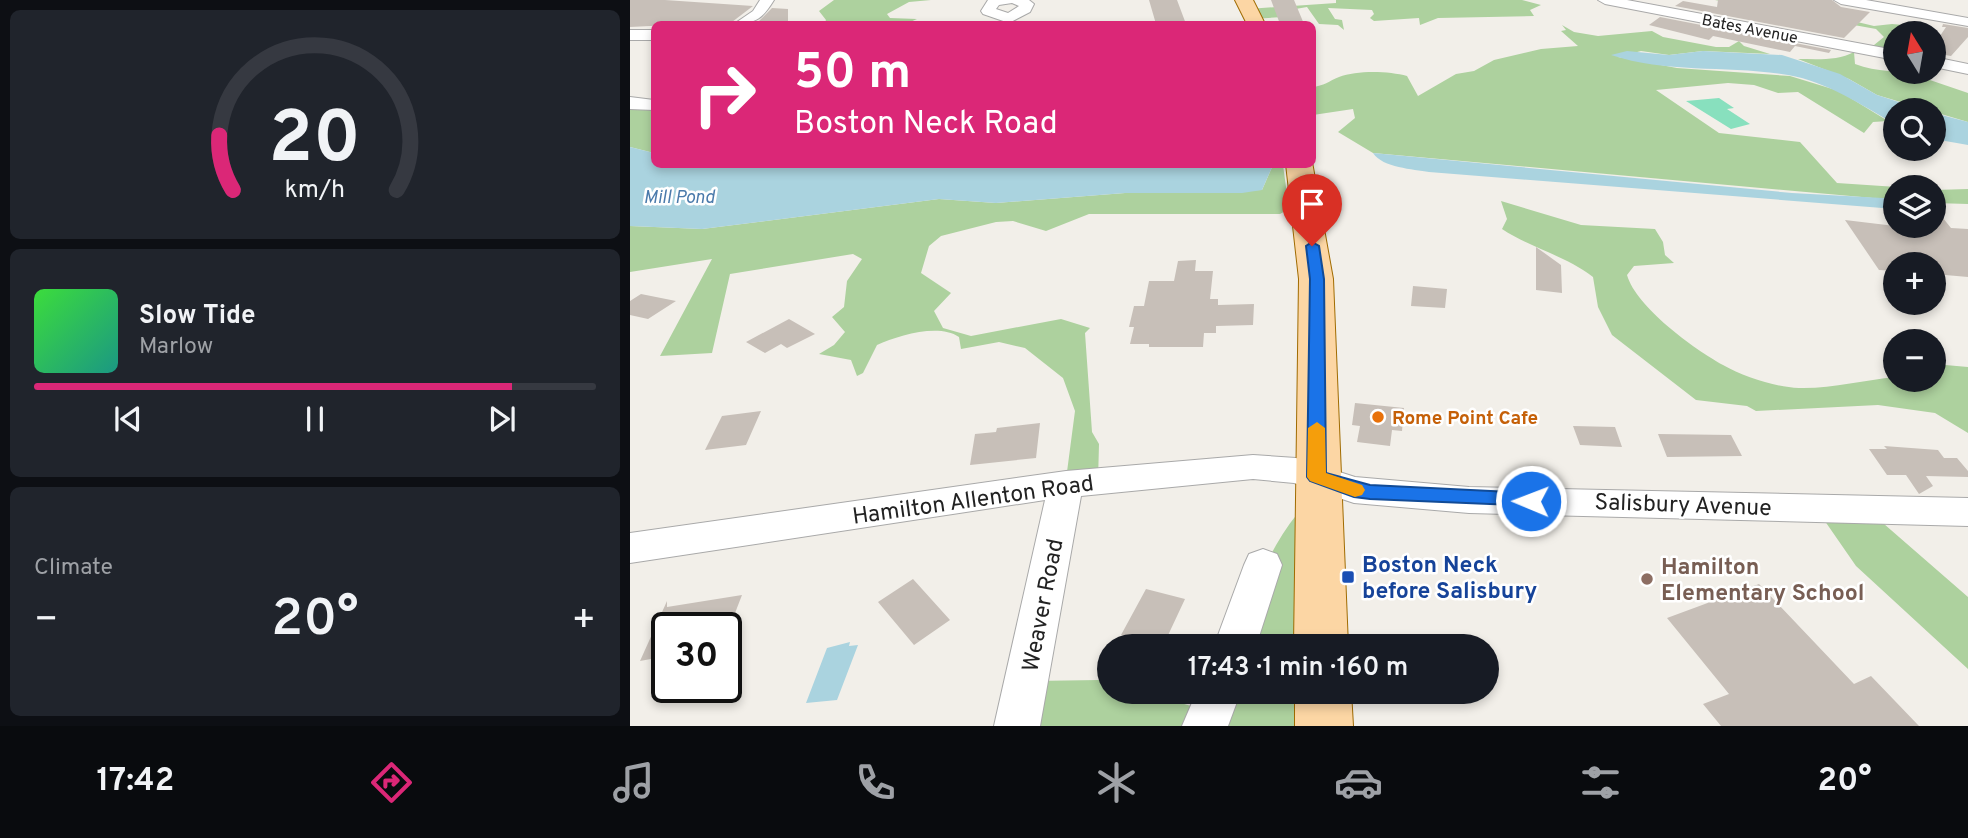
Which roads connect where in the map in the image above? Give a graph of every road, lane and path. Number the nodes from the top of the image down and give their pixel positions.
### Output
1 (767, 0) edge
2 (1007, 0) edge
3 (1017, 0) edge
4 (1244, 0) edge
5 (1605, 0) edge
6 (1841, 0) edge
7 (746, 21) edge
8 (1007, 21) edge
9 (1010, 21) edge
10 (1254, 21) edge
11 (1968, 22) edge
12 (630, 35) edge
13 (651, 35) edge
14 (1883, 53) edge
15 (1946, 64) edge
16 (1968, 69) edge
17 (630, 103) edge
18 (651, 105) edge
19 (1301, 168) edge
20 (1317, 477) junction
21 (1066, 484) junction
22 (1968, 512) edge
23 (630, 548) edge
24 (1263, 565) dead end
25 (1239, 634) edge
26 (1321, 634) edge
27 (1214, 704) edge
28 (1323, 704) edge
29 (1017, 726) edge
30 (1205, 726) edge
31 (1324, 726) edge

1 - 7 street
2 - 8 street
3 - 9 street
4 - 10 main road
5 - 14 street, Bates Avenue
6 - 11 street
12 - 13 street
15 - 16 street
17 - 18 street
19 - 20 main road
20 - 21 street, Hamilton Allenton Road
20 - 22 street, Salisbury Avenue
20 - 26 main road
21 - 23 street, Hamilton Allenton Road
21 - 29 street, Weaver Road
24 - 25 street
27 - 30 street
28 - 31 main road

